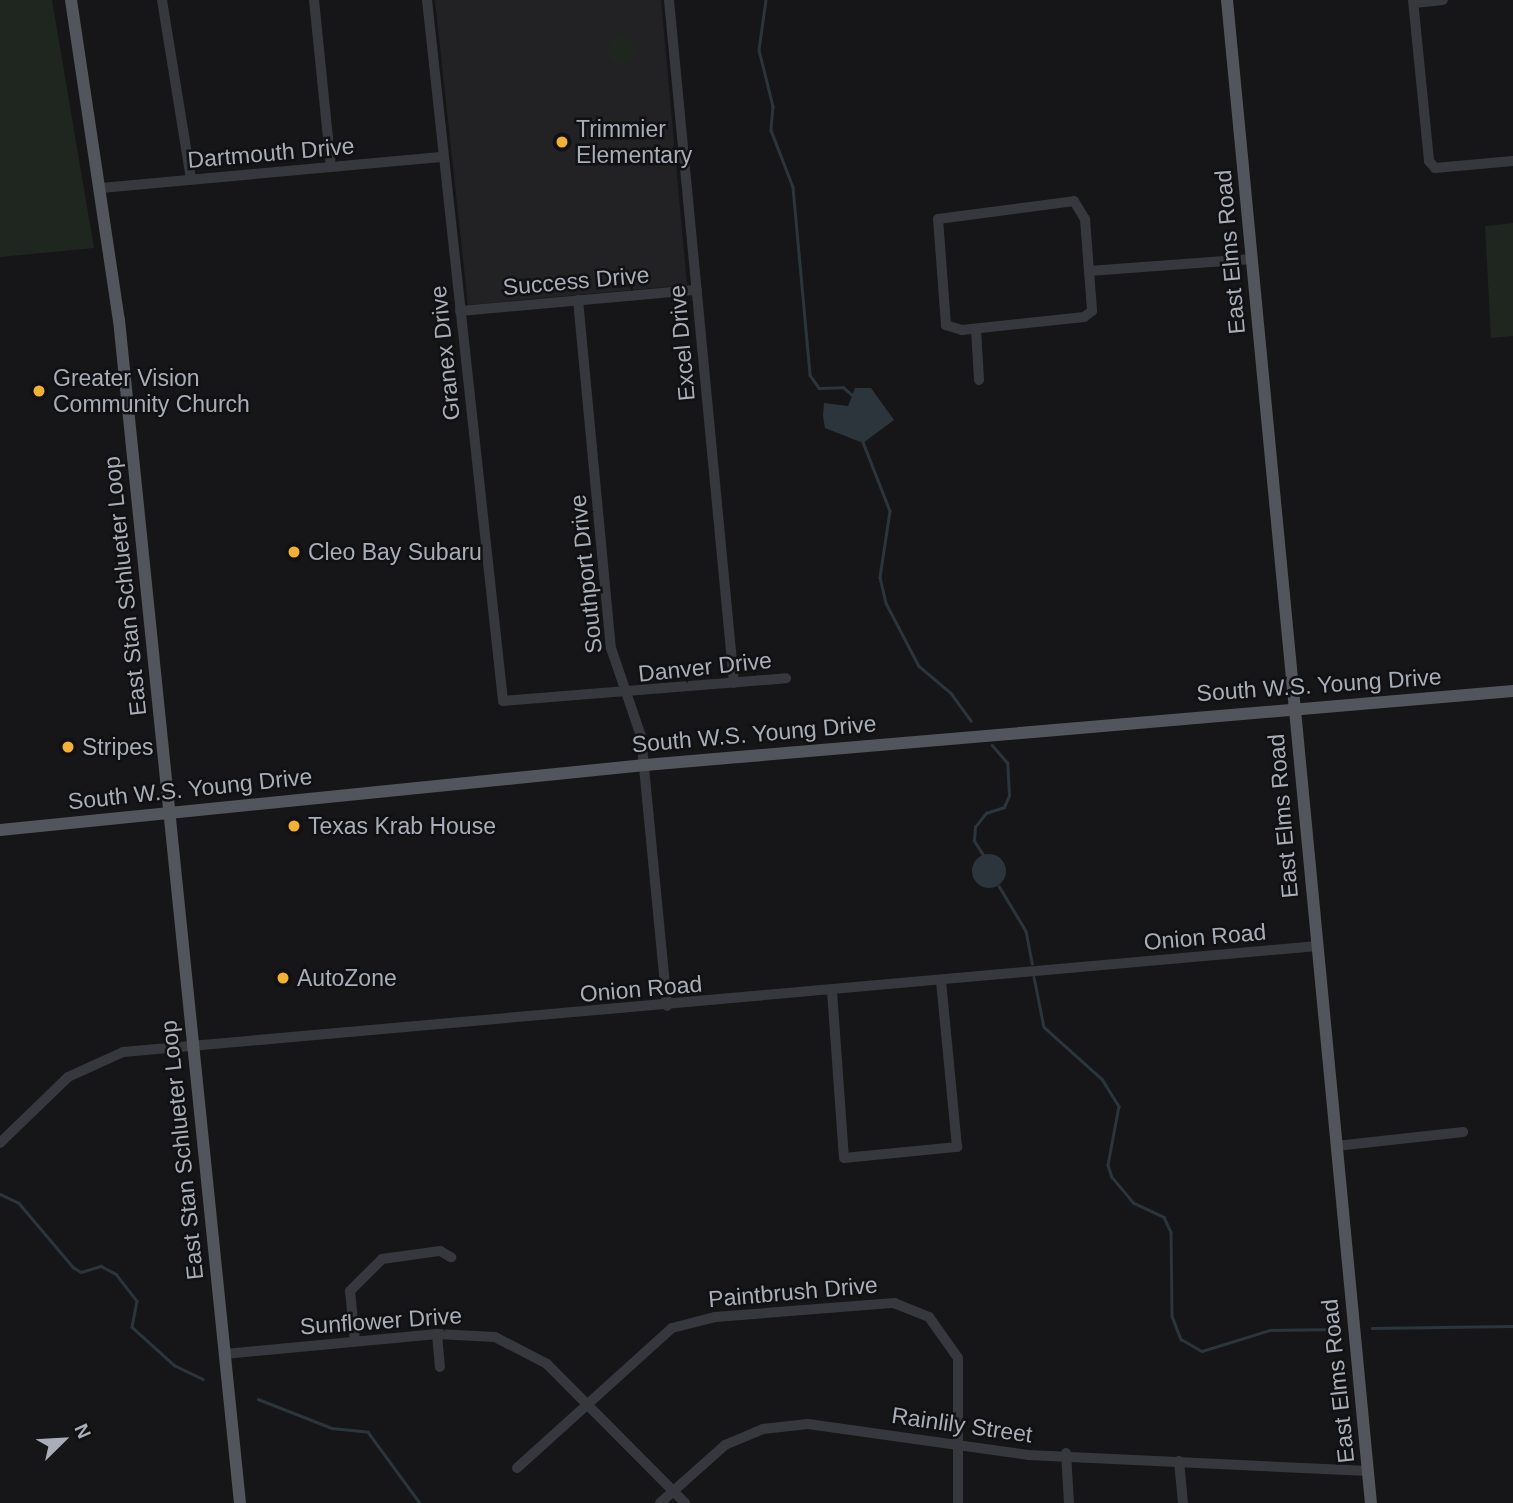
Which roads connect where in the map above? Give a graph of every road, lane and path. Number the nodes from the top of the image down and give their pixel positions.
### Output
1 (71, 0) edge
2 (162, 0) edge
3 (314, 0) edge
4 (427, 0) edge
5 (669, 0) edge
6 (1227, 0) edge
7 (1443, 0) edge
8 (1413, 1) edge
9 (444, 156) junction
10 (1513, 161) edge
11 (331, 167) junction
12 (191, 180) junction
13 (101, 188) junction
14 (1252, 259) junction
15 (1089, 271) junction
16 (697, 290) junction
17 (578, 300) junction
18 (460, 311) junction
19 (976, 329) junction
20 (979, 380) dead end
21 (786, 678) dead end
22 (734, 683) junction
23 (1513, 691) edge
24 (627, 694) junction
25 (503, 701) joint
26 (1294, 706) junction
27 (645, 765) junction
28 (168, 812) junction
29 (0, 830) edge
30 (1317, 946) junction
31 (941, 980) junction
32 (832, 990) junction
33 (667, 1006) junction
34 (193, 1046) junction
35 (1463, 1132) dead end
36 (0, 1143) edge
37 (1336, 1146) junction
38 (452, 1257) dead end
39 (437, 1334) junction
40 (355, 1341) junction
41 (225, 1354) junction
42 (440, 1367) dead end
43 (585, 1402) junction
44 (960, 1444) junction
45 (1066, 1453) junction
46 (1179, 1461) junction
47 (517, 1468) dead end
48 (1368, 1471) junction
49 (673, 1491) junction
50 (240, 1503) edge
51 (660, 1503) edge
52 (685, 1503) edge
53 (958, 1503) edge
54 (1069, 1503) edge
55 (1183, 1503) edge
56 (1371, 1503) edge

1 - 13 main road, East Stan Schlueter Loop
2 - 12 street
3 - 11 street
4 - 9 street, Granex Drive
5 - 16 street, Excel Drive
6 - 14 main road, East Elms Road
7 - 8 street
8 - 10 street
9 - 11 street, Dartmouth Drive
9 - 18 street, Granex Drive
11 - 12 street, Dartmouth Drive
12 - 13 street, Dartmouth Drive
13 - 28 main road, East Stan Schlueter Loop
14 - 15 street
14 - 26 main road, East Elms Road
15 - 19 street
15 - 19 street
16 - 17 street, Success Drive
16 - 22 street, Excel Drive
17 - 18 street, Success Drive
17 - 24 street, Southport Drive
18 - 25 street, Granex Drive
19 - 20 street
21 - 22 street, Danver Drive
22 - 24 street, Danver Drive
23 - 26 main road, South W.S. Young Drive
24 - 25 street, Danver Drive
24 - 27 street, Southport Drive
26 - 27 main road, South W.S. Young Drive
26 - 30 main road, East Elms Road
27 - 28 main road, South W.S. Young Drive
27 - 33 street, Southport Drive
28 - 29 main road, South W.S. Young Drive
28 - 34 main road, East Stan Schlueter Loop
30 - 31 street, Onion Road
30 - 37 main road, East Elms Road
31 - 32 street, Onion Road
31 - 32 street
32 - 33 street, Onion Road
33 - 34 street, Onion Road
34 - 36 street, Onion Road
34 - 41 main road, East Stan Schlueter Loop
35 - 37 street
37 - 48 main road, East Elms Road
38 - 40 street
39 - 40 street, Sunflower Drive
39 - 42 street
39 - 43 street, Sunflower Drive
40 - 41 street, Sunflower Drive
41 - 50 main road, East Stan Schlueter Loop
43 - 44 street, Paintbrush Drive
43 - 47 street, Paintbrush Drive
43 - 49 street, Sunflower Drive
44 - 45 street, Rainlily Street
44 - 49 street, Rainlily Street
44 - 53 street, Paintbrush Drive
45 - 46 street, Rainlily Street
45 - 54 street
46 - 48 street, Rainlily Street
46 - 55 street
48 - 56 main road, East Elms Road
49 - 51 street, Rainlily Street
49 - 52 street, Sunflower Drive

